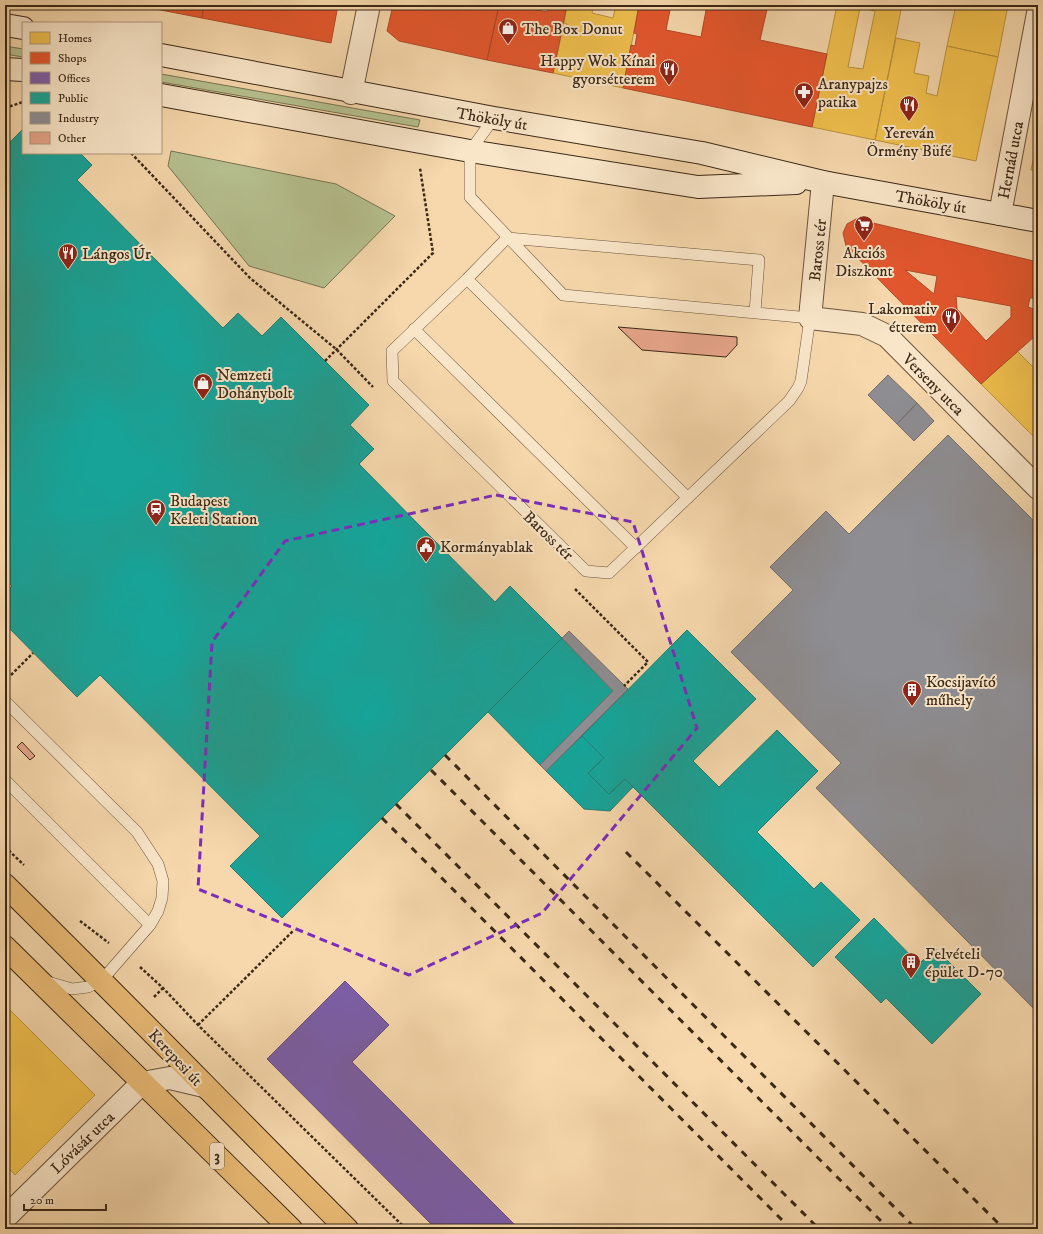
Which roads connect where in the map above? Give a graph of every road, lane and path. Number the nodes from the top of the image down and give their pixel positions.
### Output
1 (369, 5) edge
2 (1038, 13) edge
3 (5, 25) edge
4 (22, 28) edge
5 (162, 55) edge
6 (5, 69) edge
7 (22, 70) edge
8 (351, 93) junction
9 (162, 95) edge
10 (22, 102) edge
11 (5, 108) edge
12 (494, 118) junction
13 (470, 151) junction
14 (132, 154) edge
15 (420, 168) dead end
16 (823, 182) junction
17 (1000, 214) junction
18 (1038, 221) edge
19 (507, 238) junction
20 (468, 279) junction
21 (755, 312) junction
22 (810, 318) junction
23 (414, 328) junction
24 (336, 349) junction
25 (325, 361) dead end
26 (377, 391) dead end
27 (1038, 488) edge
28 (688, 498) junction
29 (636, 548) junction
30 (570, 583) dead end
31 (33, 653) dead end
32 (11, 675) dead end
33 (624, 686) dead end
34 (5, 701) edge
35 (5, 780) edge
36 (5, 847) edge
37 (27, 868) dead end
38 (5, 885) edge
39 (76, 916) dead end
40 (150, 925) junction
41 (294, 930) dead end
42 (5, 947) edge
43 (125, 954) junction
44 (34, 976) junction
45 (102, 980) junction
46 (198, 1025) junction
47 (142, 1083) junction
48 (204, 1086) junction
49 (5, 1218) edge
50 (291, 1229) edge
51 (347, 1229) edge
52 (406, 1229) edge

1 - 8 main road
2 - 17 main road, Hernád utca
3 - 4 main road
5 - 8 main road, Thököly út
6 - 7 main road
8 - 12 main road, Thököly út
9 - 13 main road, Thököly út
10 - 11 path
12 - 13 lane
12 - 16 main road, Thököly út
13 - 16 main road, Thököly út
13 - 19 lane
14 - 24 path
15 - 24 path
16 - 17 main road, Thököly út
16 - 22 main road, Baross tér
17 - 18 main road, Thököly út
19 - 20 lane, Baross tér
19 - 21 lane
19 - 21 lane
20 - 23 lane, Baross tér
20 - 28 lane
21 - 22 lane
22 - 27 main road, Verseny utca
22 - 28 lane, Baross tér
23 - 29 lane
23 - 29 lane, Baross tér
24 - 25 path
24 - 26 path
28 - 29 lane, Baross tér
30 - 33 path
31 - 32 path
34 - 40 lane
35 - 40 lane
36 - 37 path
38 - 45 main road, Kerepesi út
39 - 43 path
40 - 43 lane
41 - 46 path
42 - 44 main road, 3
43 - 45 lane
43 - 46 path
44 - 45 lane
44 - 47 main road, 3
45 - 48 main road, Kerepesi út
46 - 52 path
47 - 48 main road
47 - 49 main road, Lóvásár utca
47 - 50 main road, 3
48 - 51 main road, Kerepesi út

